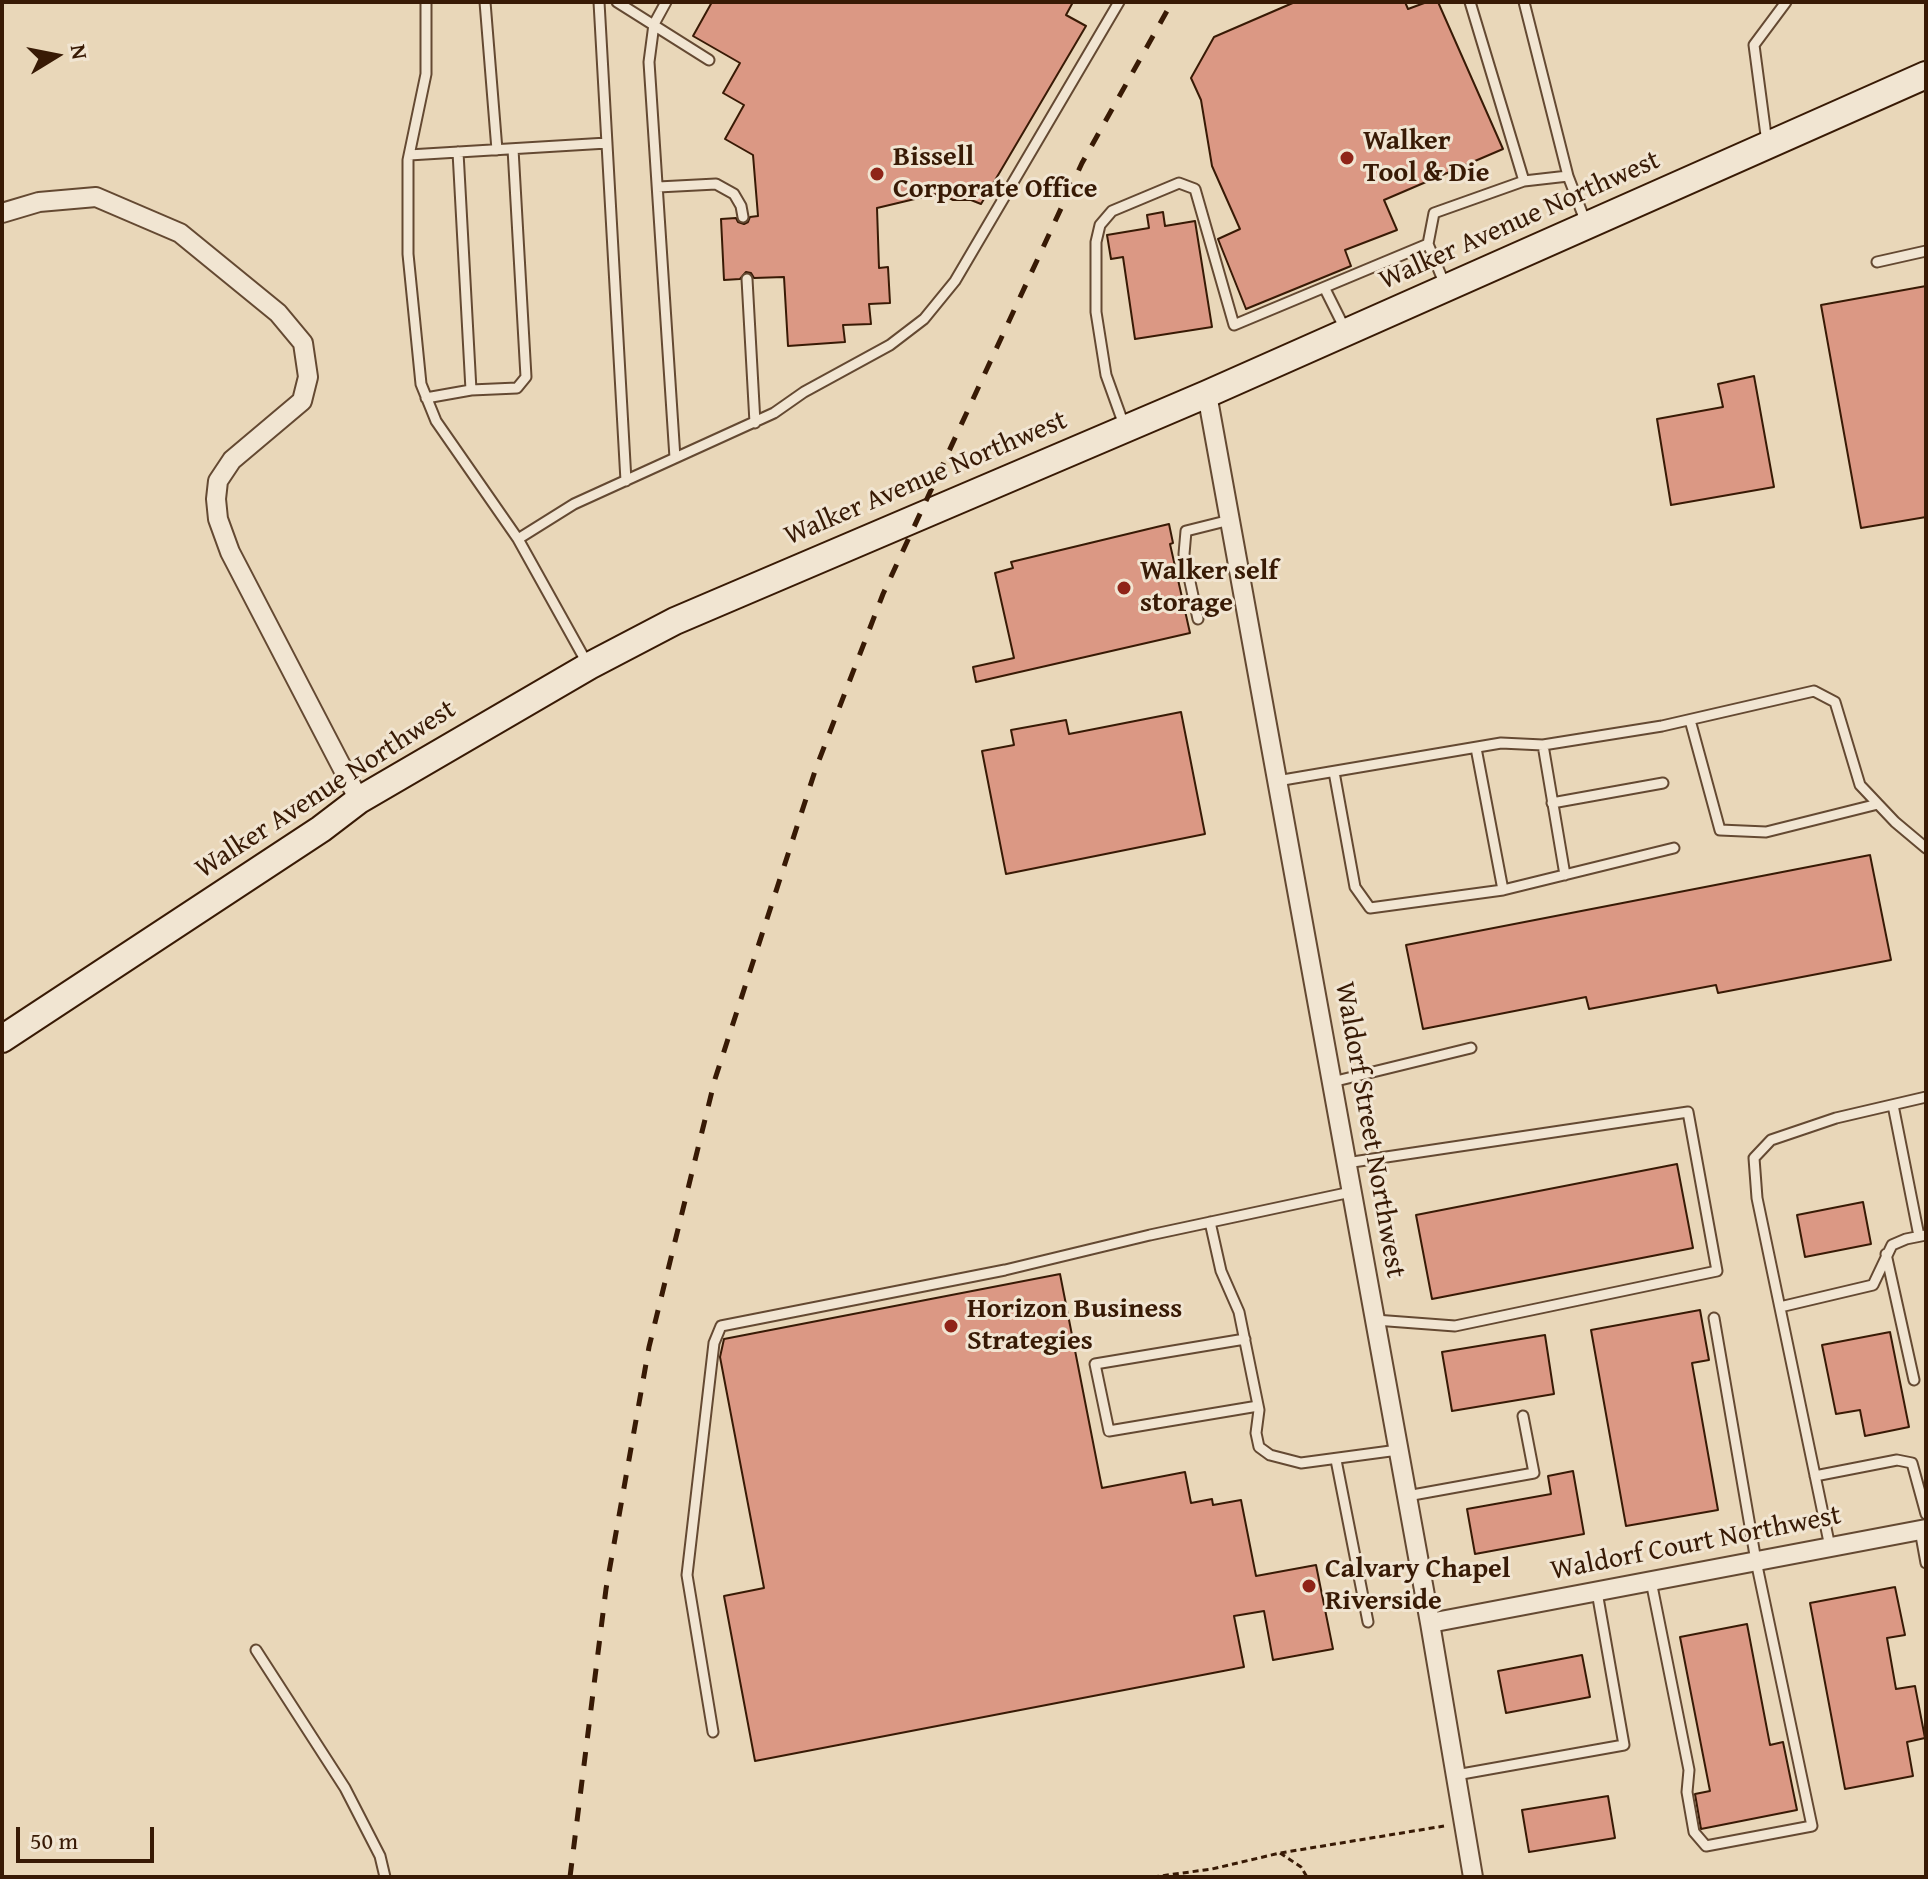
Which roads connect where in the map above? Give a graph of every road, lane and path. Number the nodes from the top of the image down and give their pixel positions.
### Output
1 (426, 2) edge
2 (485, 2) edge
3 (599, 2) edge
4 (617, 2) edge
5 (666, 2) edge
6 (1119, 2) edge
7 (1470, 2) edge
8 (1524, 2) edge
9 (1786, 2) edge
10 (654, 24) junction
11 (709, 60) dead end
12 (1926, 75) edge
13 (607, 143) junction
14 (1767, 147) junction
15 (513, 149) junction
16 (497, 150) junction
17 (458, 152) junction
18 (409, 155) junction
19 (1568, 176) junction
20 (1524, 181) junction
21 (658, 187) junction
22 (2, 213) edge
23 (743, 217) dead end
24 (1587, 227) junction
25 (1428, 244) junction
26 (1926, 251) edge
27 (1877, 262) dead end
28 (747, 279) dead end
29 (1325, 289) junction
30 (1446, 289) junction
31 (1346, 332) junction
32 (471, 390) junction
33 (1207, 394) junction
34 (426, 398) junction
35 (755, 423) junction
36 (1126, 430) junction
37 (675, 458) junction
38 (626, 481) junction
39 (1230, 520) junction
40 (518, 539) junction
41 (1198, 619) dead end
42 (589, 666) junction
43 (1690, 720) junction
44 (1543, 745) junction
45 (1476, 748) junction
46 (1334, 772) junction
47 (1277, 781) junction
48 (1663, 783) dead end
49 (359, 800) junction
50 (1552, 803) junction
51 (1878, 804) junction
52 (1674, 848) dead end
53 (1926, 848) edge
54 (1565, 875) junction
55 (1503, 890) junction
56 (2, 1039) edge
57 (1471, 1048) dead end
58 (1332, 1082) junction
59 (1926, 1097) edge
60 (1893, 1105) junction
61 (1346, 1163) junction
62 (1351, 1192) junction
63 (1210, 1222) junction
64 (1923, 1236) edge
65 (1886, 1254) junction
66 (1780, 1307) junction
67 (1714, 1318) dead end
68 (1375, 1320) junction
69 (1245, 1339) junction
70 (1914, 1380) dead end
71 (1258, 1406) junction
72 (1523, 1416) dead end
73 (1398, 1450) junction
74 (1336, 1460) junction
75 (1815, 1476) junction
76 (1407, 1496) junction
77 (1924, 1524) edge
78 (1830, 1547) junction
79 (1756, 1561) junction
80 (1926, 1563) edge
81 (1651, 1581) junction
82 (1597, 1592) junction
83 (1368, 1622) dead end
84 (1430, 1623) junction
85 (256, 1650) dead end
86 (713, 1732) dead end
87 (1456, 1775) junction
88 (1464, 1823) junction
89 (1280, 1853) junction
90 (385, 1877) edge
91 (1153, 1877) edge
92 (1307, 1877) edge
93 (1473, 1877) edge

1 - 18 lane
2 - 16 lane
3 - 13 lane
4 - 10 lane
5 - 10 lane
6 - 35 lane
7 - 20 lane
8 - 19 lane
9 - 14 lane
10 - 11 lane
10 - 21 lane
12 - 14 main road, Walker Avenue Northwest
13 - 15 lane
13 - 38 lane
14 - 24 main road, Walker Avenue Northwest
15 - 16 lane
15 - 32 lane
16 - 17 lane
17 - 18 lane
17 - 32 lane
18 - 34 lane
19 - 20 lane
19 - 24 lane
20 - 25 lane
21 - 23 lane
21 - 37 lane
22 - 49 street
24 - 30 main road, Walker Avenue Northwest
25 - 29 lane
25 - 30 lane
26 - 27 lane
28 - 35 lane
29 - 31 lane
29 - 36 lane
30 - 31 main road, Walker Avenue Northwest
31 - 33 main road, Walker Avenue Northwest
32 - 34 lane
33 - 36 main road, Walker Avenue Northwest
33 - 39 street, Waldorf Street Northwest
34 - 40 lane
35 - 37 lane
36 - 42 main road, Walker Avenue Northwest
37 - 38 lane
38 - 40 lane
39 - 41 lane
39 - 47 street, Waldorf Street Northwest
40 - 42 lane
42 - 49 main road, Walker Avenue Northwest
43 - 44 lane
43 - 51 lane
43 - 51 lane
44 - 45 lane
44 - 50 lane
45 - 46 lane
45 - 55 lane
46 - 47 lane
46 - 55 lane
47 - 58 street, Waldorf Street Northwest
48 - 50 lane
49 - 56 main road, Walker Avenue Northwest
50 - 54 lane
51 - 53 lane
52 - 54 lane
54 - 55 lane
57 - 58 lane
58 - 61 street, Waldorf Street Northwest
59 - 60 lane
60 - 64 lane
60 - 66 lane
61 - 62 street, Waldorf Street Northwest
61 - 68 lane
62 - 63 lane
62 - 68 street, Waldorf Street Northwest
63 - 69 lane
63 - 86 lane
64 - 65 lane
65 - 66 lane
65 - 70 lane
66 - 75 lane
67 - 79 lane
68 - 73 street, Waldorf Street Northwest
69 - 71 lane
69 - 71 lane
71 - 74 lane
72 - 76 lane
73 - 74 lane
73 - 76 street, Waldorf Street Northwest
74 - 83 lane
75 - 77 lane
75 - 78 lane
76 - 84 street, Waldorf Street Northwest
77 - 78 street, Waldorf Court Northwest
77 - 80 lane
78 - 79 street, Waldorf Court Northwest
79 - 81 street, Waldorf Court Northwest
79 - 81 lane
81 - 82 street, Waldorf Court Northwest
82 - 84 street, Waldorf Court Northwest
82 - 87 lane
84 - 87 street, Waldorf Street Northwest
85 - 90 lane
87 - 88 street, Waldorf Street Northwest
88 - 89 path
88 - 93 street, Waldorf Street Northwest
89 - 91 path
89 - 92 path

